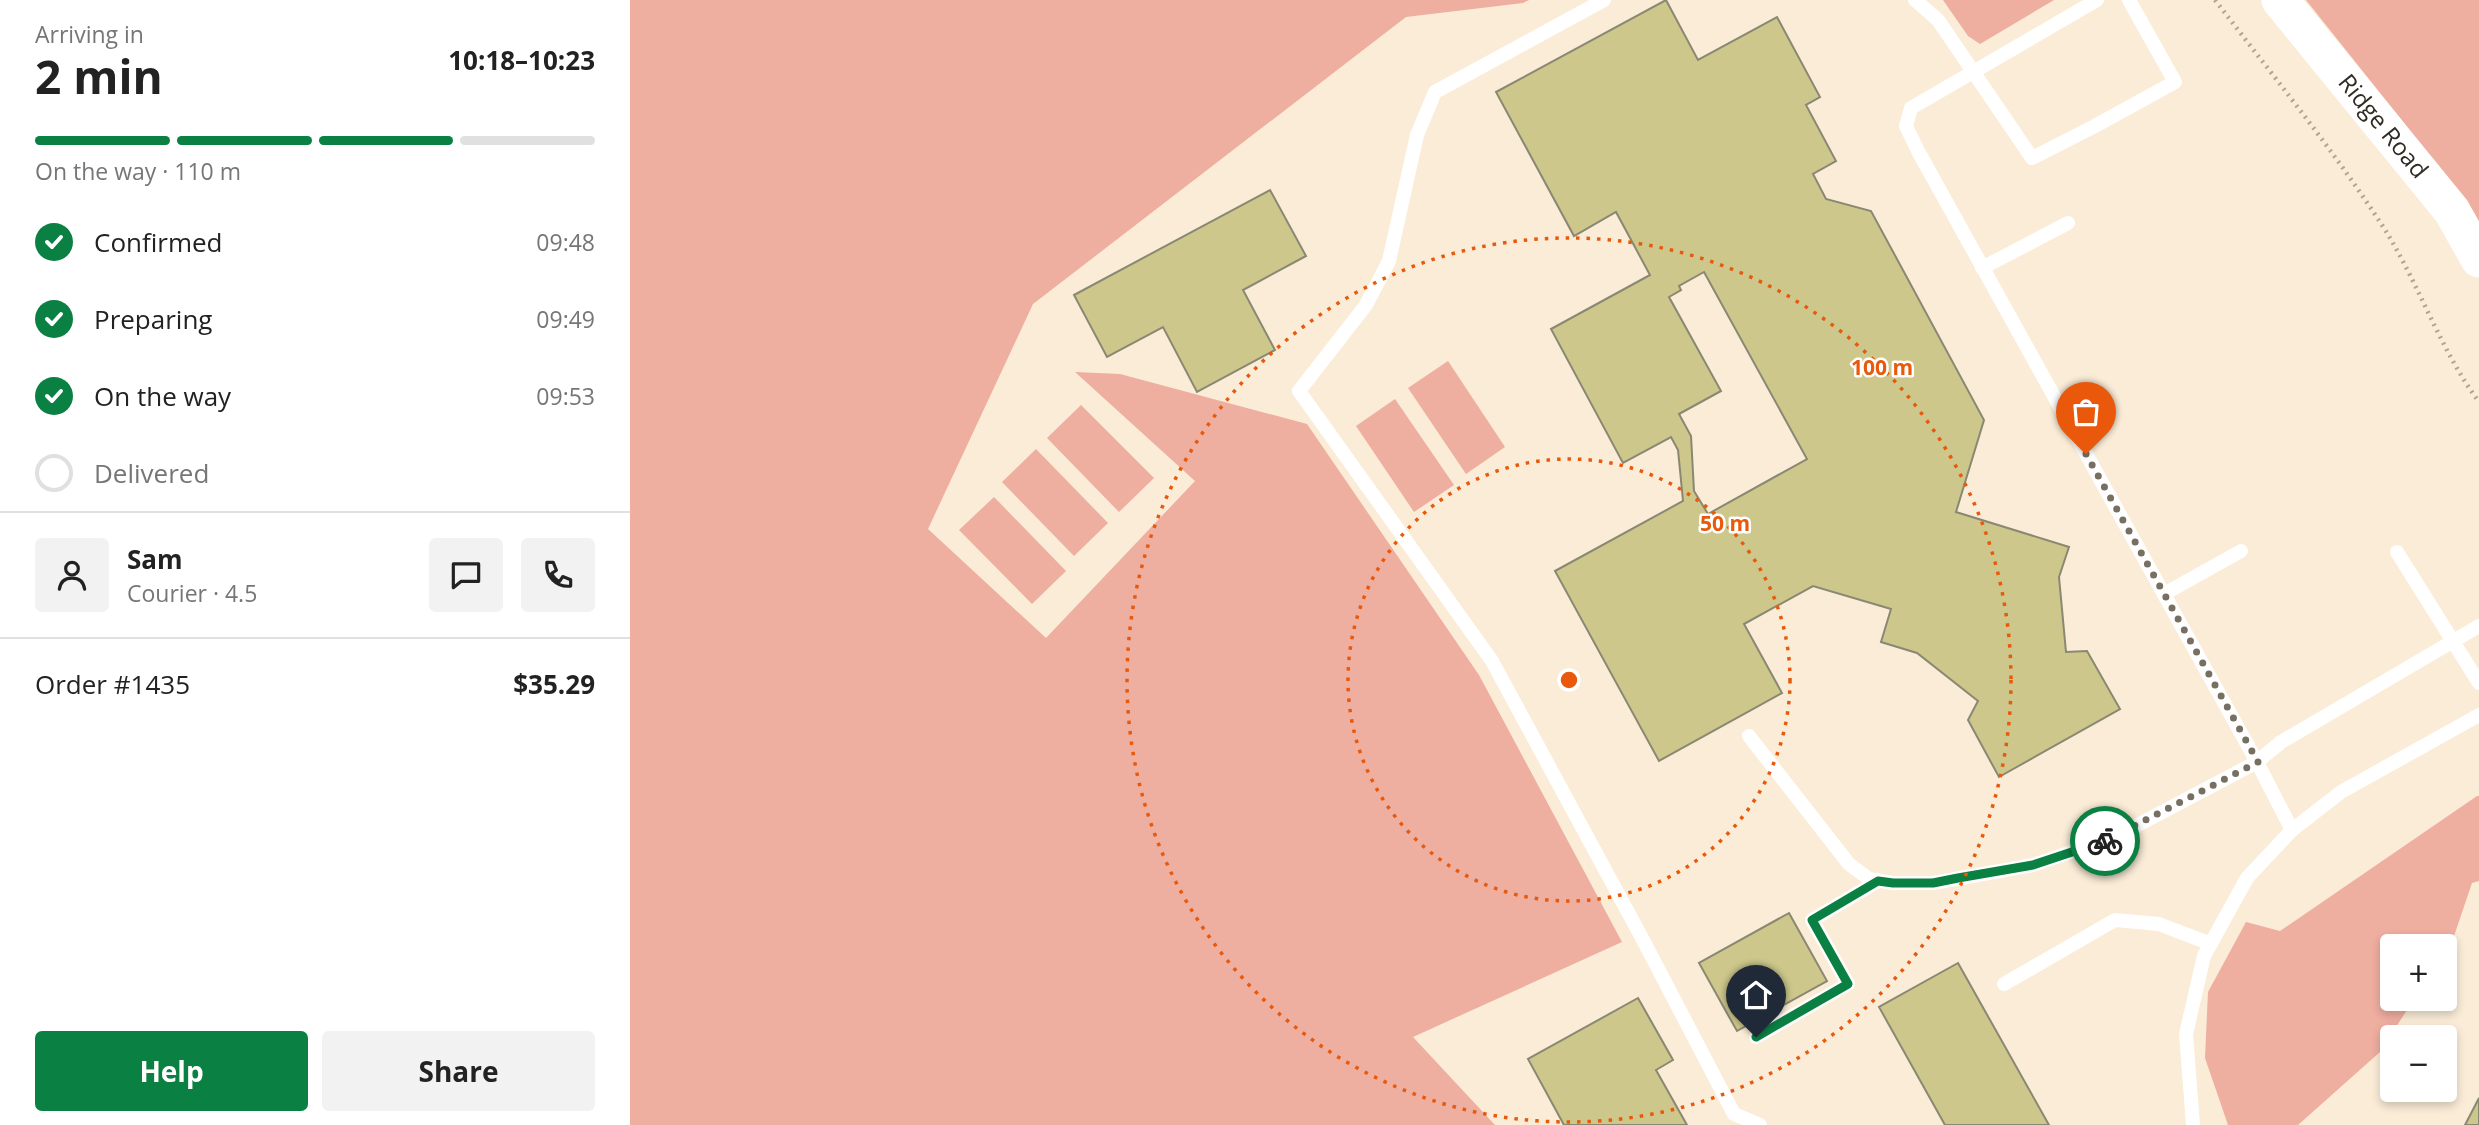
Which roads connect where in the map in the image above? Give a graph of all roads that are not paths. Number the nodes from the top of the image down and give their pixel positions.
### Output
1 (1604, 0) edge
2 (1914, 0) edge
3 (2097, 0) edge
4 (2129, 0) edge
5 (2280, 0) edge
6 (1974, 71) junction
7 (2068, 223) dead end
8 (2479, 259) edge
9 (1982, 268) junction
10 (2241, 551) dead end
11 (2397, 552) dead end
12 (2164, 593) junction
13 (2479, 626) edge
14 (2454, 640) junction
15 (2479, 683) edge
16 (2479, 715) edge
17 (1749, 736) dead end
18 (2258, 762) junction
19 (2292, 830) junction
20 (1878, 881) junction
21 (2211, 944) junction
22 (2004, 984) dead end
23 (1756, 1037) dead end
24 (1760, 1125) edge
25 (2193, 1125) edge

1 - 24 lane
2 - 6 lane
3 - 6 lane
4 - 6 lane
5 - 8 street, Ridge Road
6 - 9 lane
7 - 9 lane
9 - 12 lane
10 - 12 lane
11 - 14 lane
12 - 18 lane
13 - 14 lane
14 - 15 lane
14 - 18 lane
16 - 19 lane
17 - 20 lane
18 - 19 lane
18 - 20 lane
19 - 21 lane
20 - 23 lane
21 - 22 lane
21 - 25 lane

